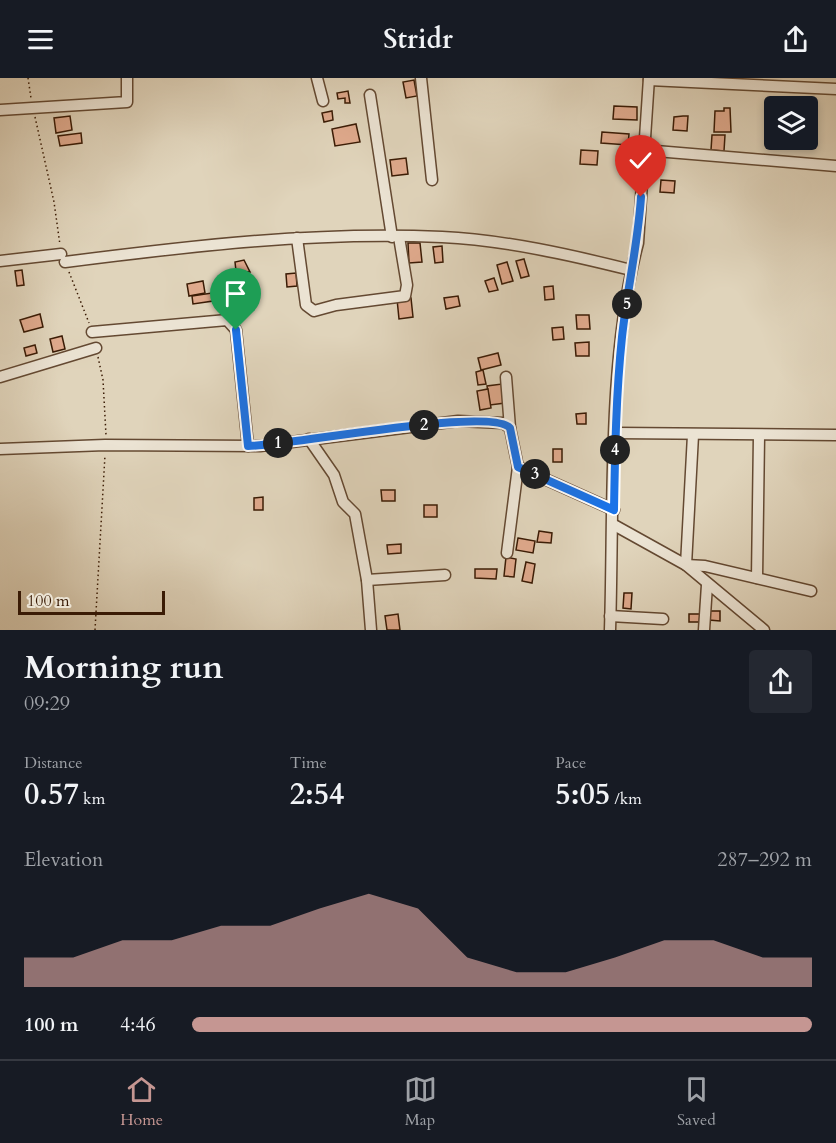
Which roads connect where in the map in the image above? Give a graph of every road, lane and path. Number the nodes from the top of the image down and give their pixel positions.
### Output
1 (127, 78) edge
2 (317, 78) edge
3 (422, 78) edge
4 (649, 79) edge
5 (836, 89) edge
6 (370, 95) dead end
7 (323, 100) dead end
8 (0, 110) edge
9 (644, 150) junction
10 (836, 166) edge
11 (432, 180) dead end
12 (396, 237) junction
13 (297, 238) junction
14 (0, 261) edge
15 (631, 270) junction
16 (92, 332) dead end
17 (96, 348) dead end
18 (0, 377) edge
19 (506, 377) dead end
20 (510, 428) junction
21 (616, 433) junction
22 (693, 435) junction
23 (836, 435) edge
24 (759, 436) junction
25 (309, 440) junction
26 (248, 446) junction
27 (0, 448) edge
28 (518, 467) junction
29 (614, 510) junction
30 (614, 525) junction
31 (507, 554) dead end
32 (686, 565) junction
33 (445, 575) dead end
34 (756, 578) junction
35 (367, 580) junction
36 (707, 585) junction
37 (811, 591) dead end
38 (610, 616) junction
39 (663, 619) dead end
40 (371, 630) edge
41 (610, 630) edge
42 (704, 630) edge
43 (764, 630) edge

1 - 8 street
2 - 7 street
3 - 11 street
4 - 5 street
4 - 9 street
6 - 12 street
9 - 10 street
9 - 15 street
12 - 13 street
12 - 13 street
12 - 15 street
13 - 14 street
15 - 21 street
16 - 26 street
17 - 18 street
19 - 20 street
20 - 25 street
20 - 28 street
21 - 22 street
21 - 29 street
22 - 24 street
22 - 32 street
23 - 24 street
24 - 34 street
25 - 26 street
25 - 35 street
26 - 27 street
28 - 29 street
28 - 31 street
29 - 30 street
30 - 32 street
30 - 38 street
32 - 34 street
32 - 36 street
33 - 35 street
34 - 37 street
35 - 40 street
36 - 42 street
36 - 43 street
38 - 39 street
38 - 41 street

